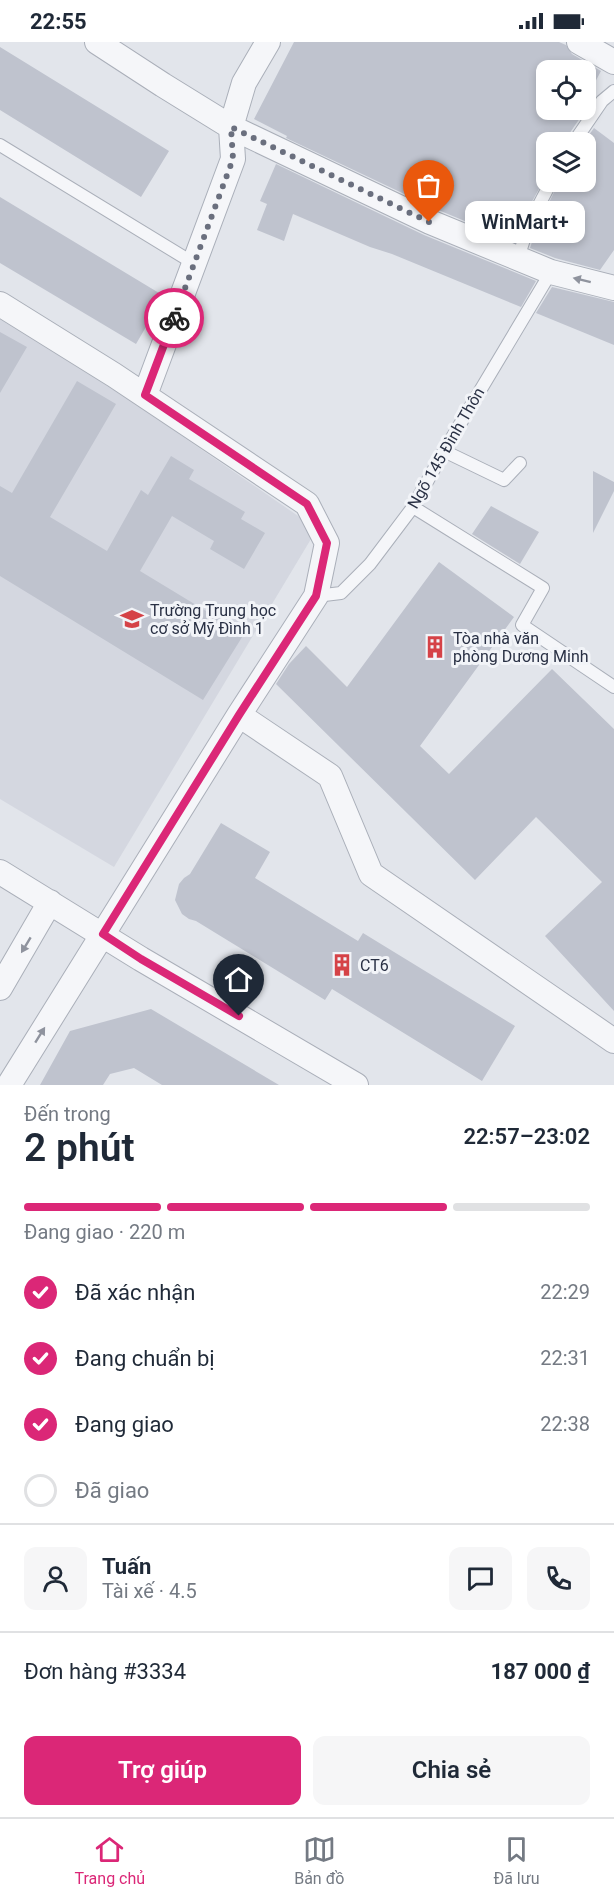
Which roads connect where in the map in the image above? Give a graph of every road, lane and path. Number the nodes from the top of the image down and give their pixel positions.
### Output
1 (97, 42) edge
2 (268, 42) edge
3 (579, 42) edge
4 (614, 62) edge
5 (614, 91) edge
6 (231, 127) junction
7 (581, 132) edge
8 (0, 145) edge
9 (546, 192) edge
10 (518, 258) junction
11 (195, 264) junction
12 (551, 272) junction
13 (614, 288) edge
14 (0, 304) edge
15 (145, 395) junction
16 (444, 451) junction
17 (520, 463) dead end
18 (414, 507) junction
19 (316, 596) junction
20 (614, 687) edge
21 (239, 715) junction
22 (0, 872) edge
23 (50, 902) junction
24 (103, 934) junction
25 (0, 988) edge
26 (614, 1041) edge
27 (9, 1085) edge
28 (356, 1085) edge

1 - 6 street
2 - 6 street
3 - 4 street
5 - 7 lane
6 - 10 street
6 - 11 street
8 - 11 lane
9 - 10 lane
10 - 12 street
11 - 15 street
13 -> 12 street
12 - 16 lane, Ngõ 145 Đình Thôn
14 - 15 street
15 - 19 street
16 - 17 lane
16 - 18 lane, Ngõ 145 Đình Thôn
18 - 19 lane, Ngõ 145 Đình Thôn
18 - 20 lane
19 - 21 street
21 - 24 street
21 - 26 street
22 - 23 street
23 - 24 street
23 -> 25 street
27 -> 24 street
24 - 28 street

